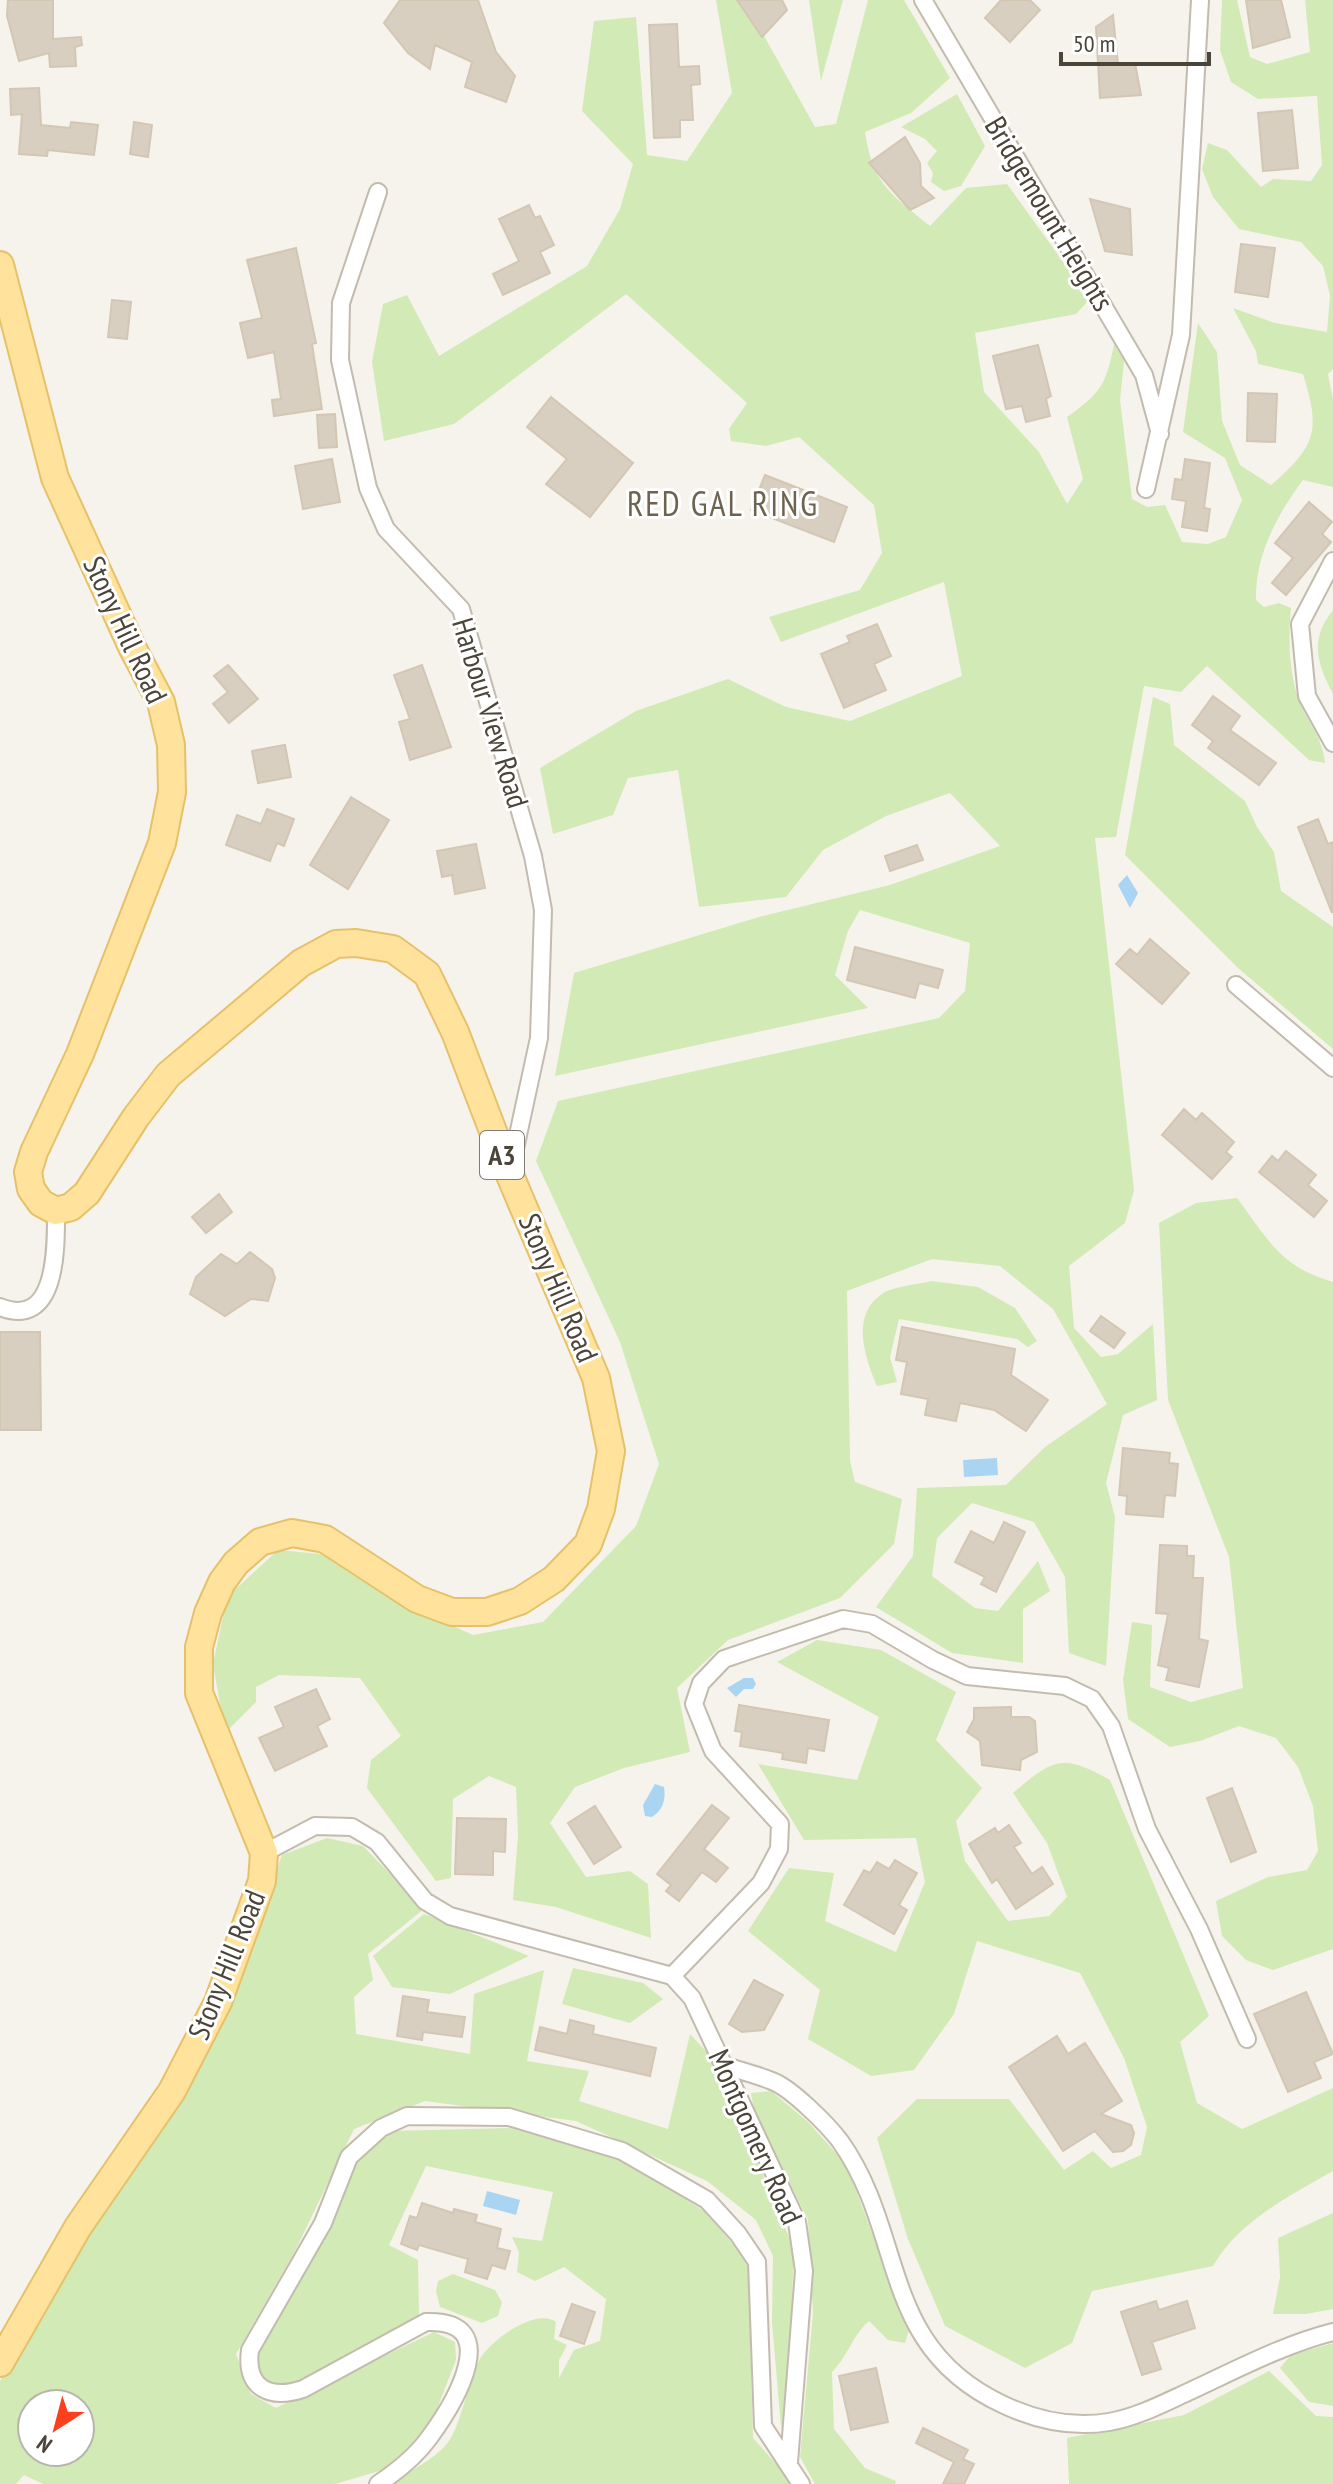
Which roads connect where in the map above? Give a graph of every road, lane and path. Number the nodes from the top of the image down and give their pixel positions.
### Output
1 (923, 0) edge
2 (1200, 0) edge
3 (378, 192) dead end
4 (0, 265) edge
5 (1160, 434) junction
6 (1146, 489) dead end
7 (1333, 561) edge
8 (1333, 743) edge
9 (1236, 985) dead end
10 (1333, 1068) edge
11 (509, 1173) junction
12 (56, 1211) junction
13 (0, 1307) edge
14 (264, 1853) junction
15 (672, 1976) junction
16 (1247, 2039) dead end
17 (726, 2066) junction
18 (1333, 2332) edge
19 (0, 2363) edge
20 (789, 2462) junction
21 (378, 2484) edge
22 (801, 2484) edge

1 - 5 street, Bridgemount Heights
2 - 5 street, Bridgemount Heights
3 - 11 street, Harbour View Road
4 - 12 main road, Stony Hill Road
5 - 6 street, Bridgemount Heights
7 - 8 street
9 - 10 street
11 - 12 main road, Stony Hill Road / A3
11 - 14 main road, Stony Hill Road / A3
12 - 13 street
14 - 15 street
14 - 19 main road, Stony Hill Road
15 - 16 street
15 - 17 street, Montgomery Road
17 - 18 street
17 - 20 street, Montgomery Road
20 - 21 street, Montgomery Road
20 - 22 street

